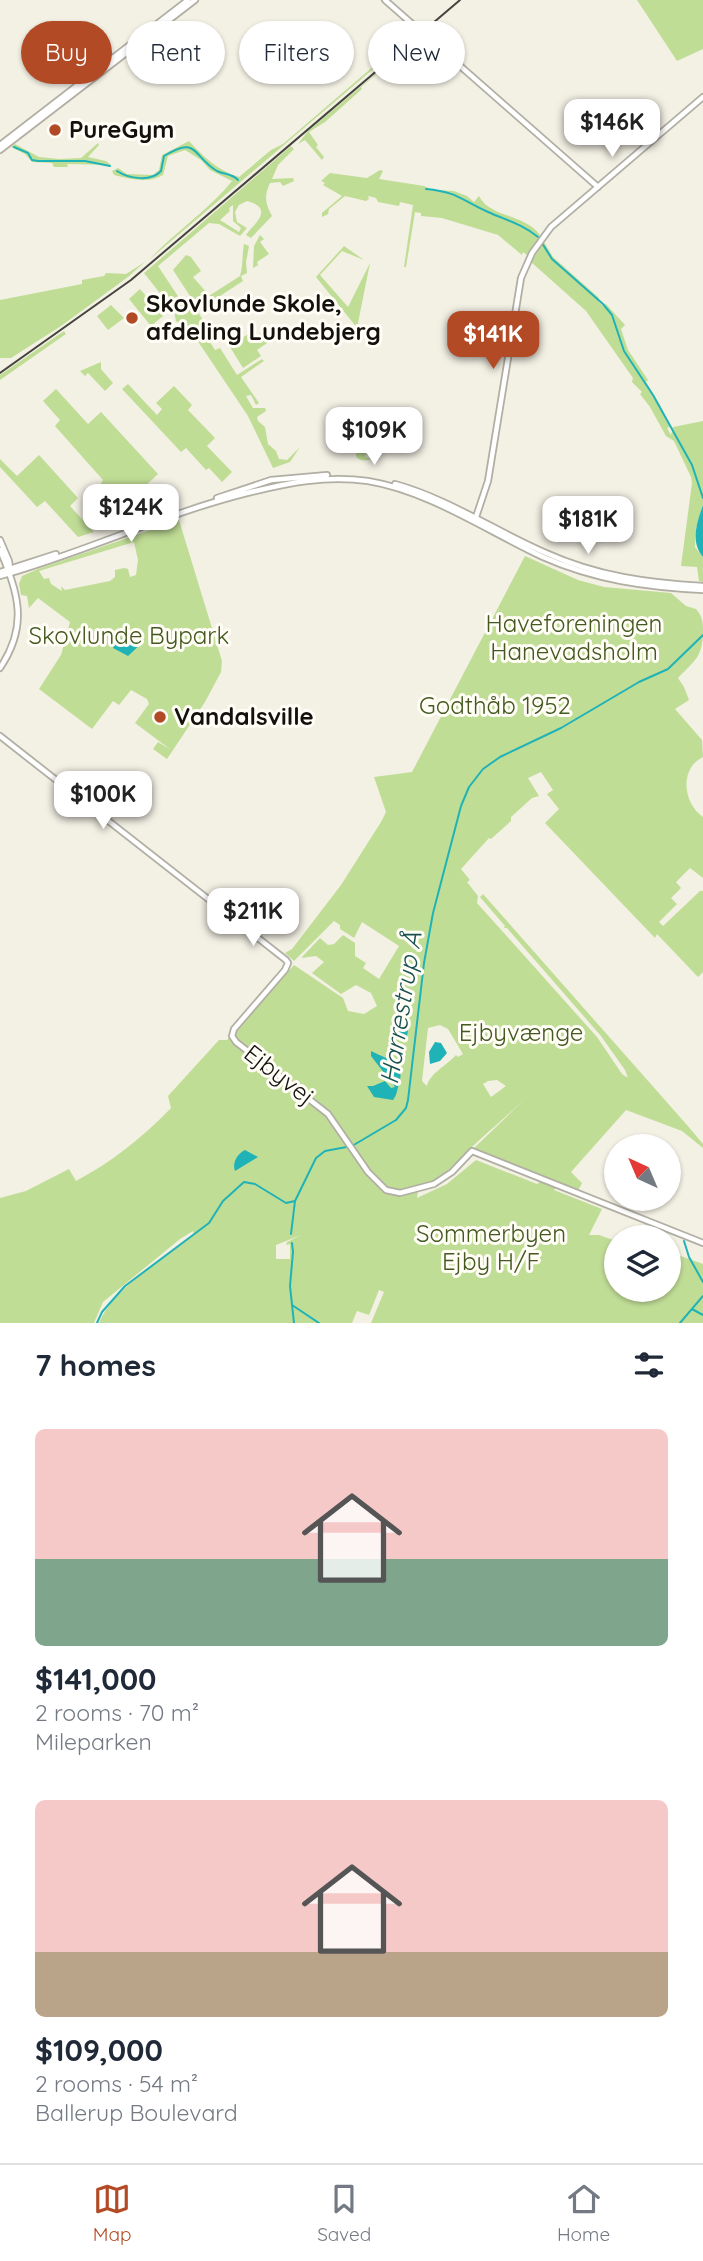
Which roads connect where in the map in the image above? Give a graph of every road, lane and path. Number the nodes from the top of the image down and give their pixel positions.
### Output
1 (188, 0) edge
2 (195, 0) edge
3 (385, 0) edge
4 (703, 97) edge
5 (7, 141) junction
6 (0, 147) edge
7 (598, 187) junction
8 (475, 520) junction
9 (0, 540) edge
10 (0, 550) edge
11 (9, 570) junction
12 (0, 574) edge
13 (703, 588) edge
14 (0, 668) edge
15 (0, 736) edge
16 (703, 1243) edge

1 - 5 street
2 - 5 street
3 - 7 street
4 - 7 street
5 - 6 street
7 - 8 street
8 - 11 street
8 - 13 street
9 - 11 street
10 - 11 street
11 - 12 street
11 - 14 street
15 - 16 street, Ejbyvej

